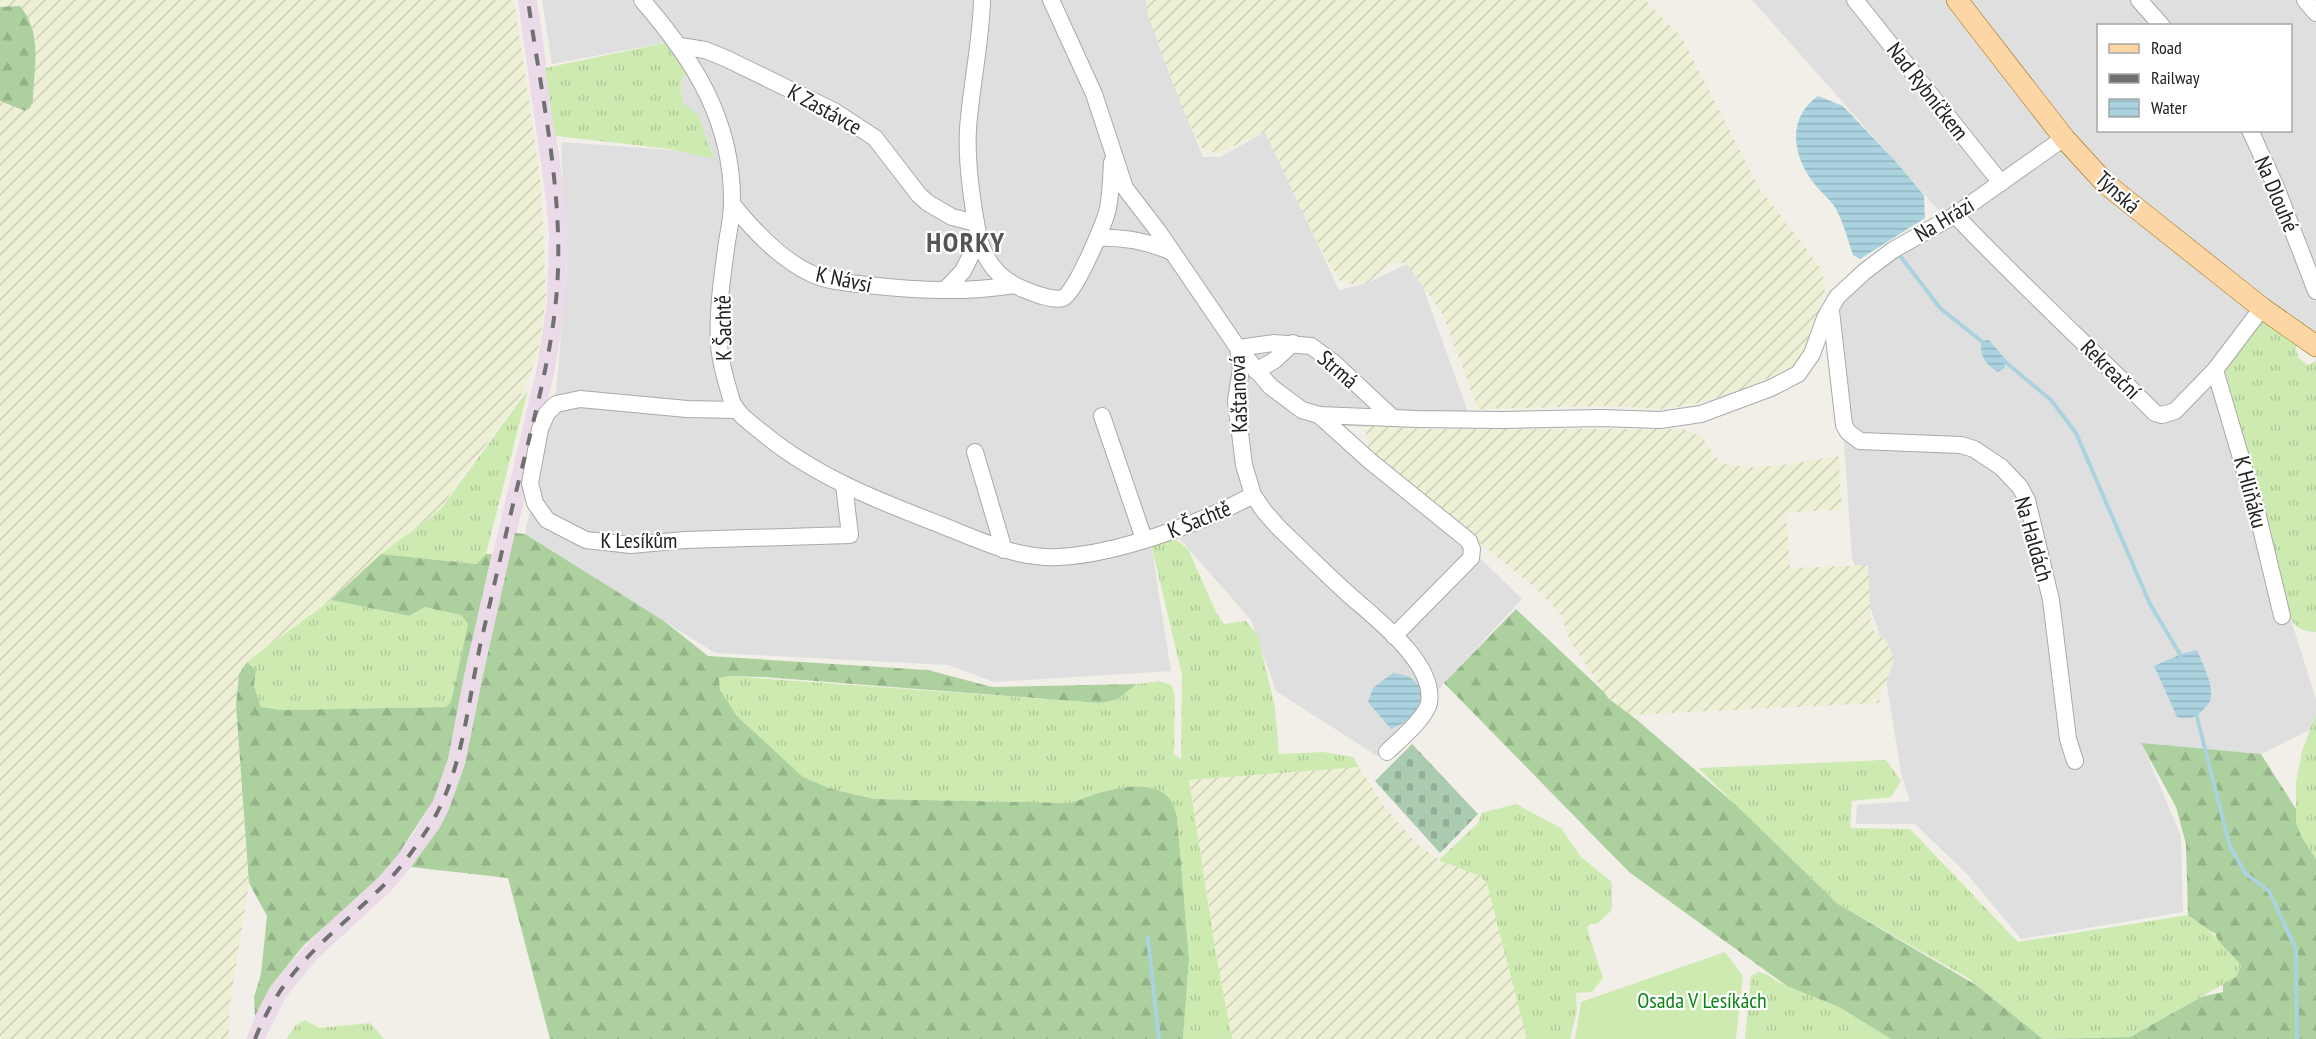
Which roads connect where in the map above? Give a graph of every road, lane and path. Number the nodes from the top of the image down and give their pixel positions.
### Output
1 (642, 0) edge
2 (982, 0) edge
3 (1051, 0) edge
4 (1855, 0) edge
5 (1957, 0) edge
6 (2139, 0) edge
7 (2305, 0) edge
8 (2316, 13) edge
9 (2160, 24) edge
10 (680, 46) junction
11 (2251, 132) edge
12 (2064, 138) junction
13 (1112, 154) junction
14 (2001, 183) junction
15 (732, 204) junction
16 (1955, 215) junction
17 (977, 231) junction
18 (1098, 238) junction
19 (1172, 252) junction
20 (1014, 285) junction
21 (945, 290) junction
22 (2316, 291) edge
23 (1831, 308) junction
24 (2262, 308) junction
25 (2314, 340) edge
26 (1293, 343) junction
27 (1238, 348) junction
28 (2216, 370) junction
29 (1256, 371) junction
30 (736, 410) junction
31 (1102, 416) dead end
32 (1318, 416) junction
33 (1393, 418) junction
34 (975, 452) dead end
35 (844, 485) junction
36 (1253, 495) junction
37 (1144, 539) junction
38 (1004, 550) junction
39 (2282, 616) dead end
40 (1394, 636) junction
41 (1387, 752) dead end
42 (2075, 761) dead end

1 - 10 street, K Šachtě
2 - 17 street, K Návsi
3 - 13 street, Kaštanová
4 - 14 street, Nad Rybníčkem
5 - 12 main road, Týnská
6 - 9 street
7 - 8 street
10 - 15 street, K Šachtě
10 - 17 street, K Zastávce
11 - 22 street, Na Dlouhé
12 - 14 street, Na Hrázi
12 - 24 main road, Týnská
13 - 18 street, K Návsi
13 - 19 street, Kaštanová
14 - 16 street, Na Hrázi
15 - 21 street, K Návsi
15 - 30 street, K Šachtě
16 - 23 street, Na Hrázi
16 - 28 street, Rekreační
17 - 20 street, K Návsi
17 - 21 street
18 - 19 street
18 - 20 street, K Návsi
19 - 27 street, Kaštanová
20 - 21 street, K Návsi
23 - 33 street, Na Hrázi
23 - 42 street, Na Haldách
24 - 25 main road, Týnská
24 - 28 street, Rekreační
26 - 27 street, Strmá
26 - 29 street
26 - 33 street, Strmá
27 - 29 street
27 - 36 street, Kaštanová
28 - 39 street, K Hliňáku
29 - 32 street
30 - 35 street, K Šachtě
30 - 35 street, K Lesíkům
31 - 37 street, K Šachtě
32 - 33 street, Na Hrázi
32 - 40 street
34 - 38 street
35 - 38 street, K Šachtě
36 - 37 street, K Šachtě
36 - 40 street, Kaštanová
37 - 38 street, K Šachtě
40 - 41 street, Kaštanová

